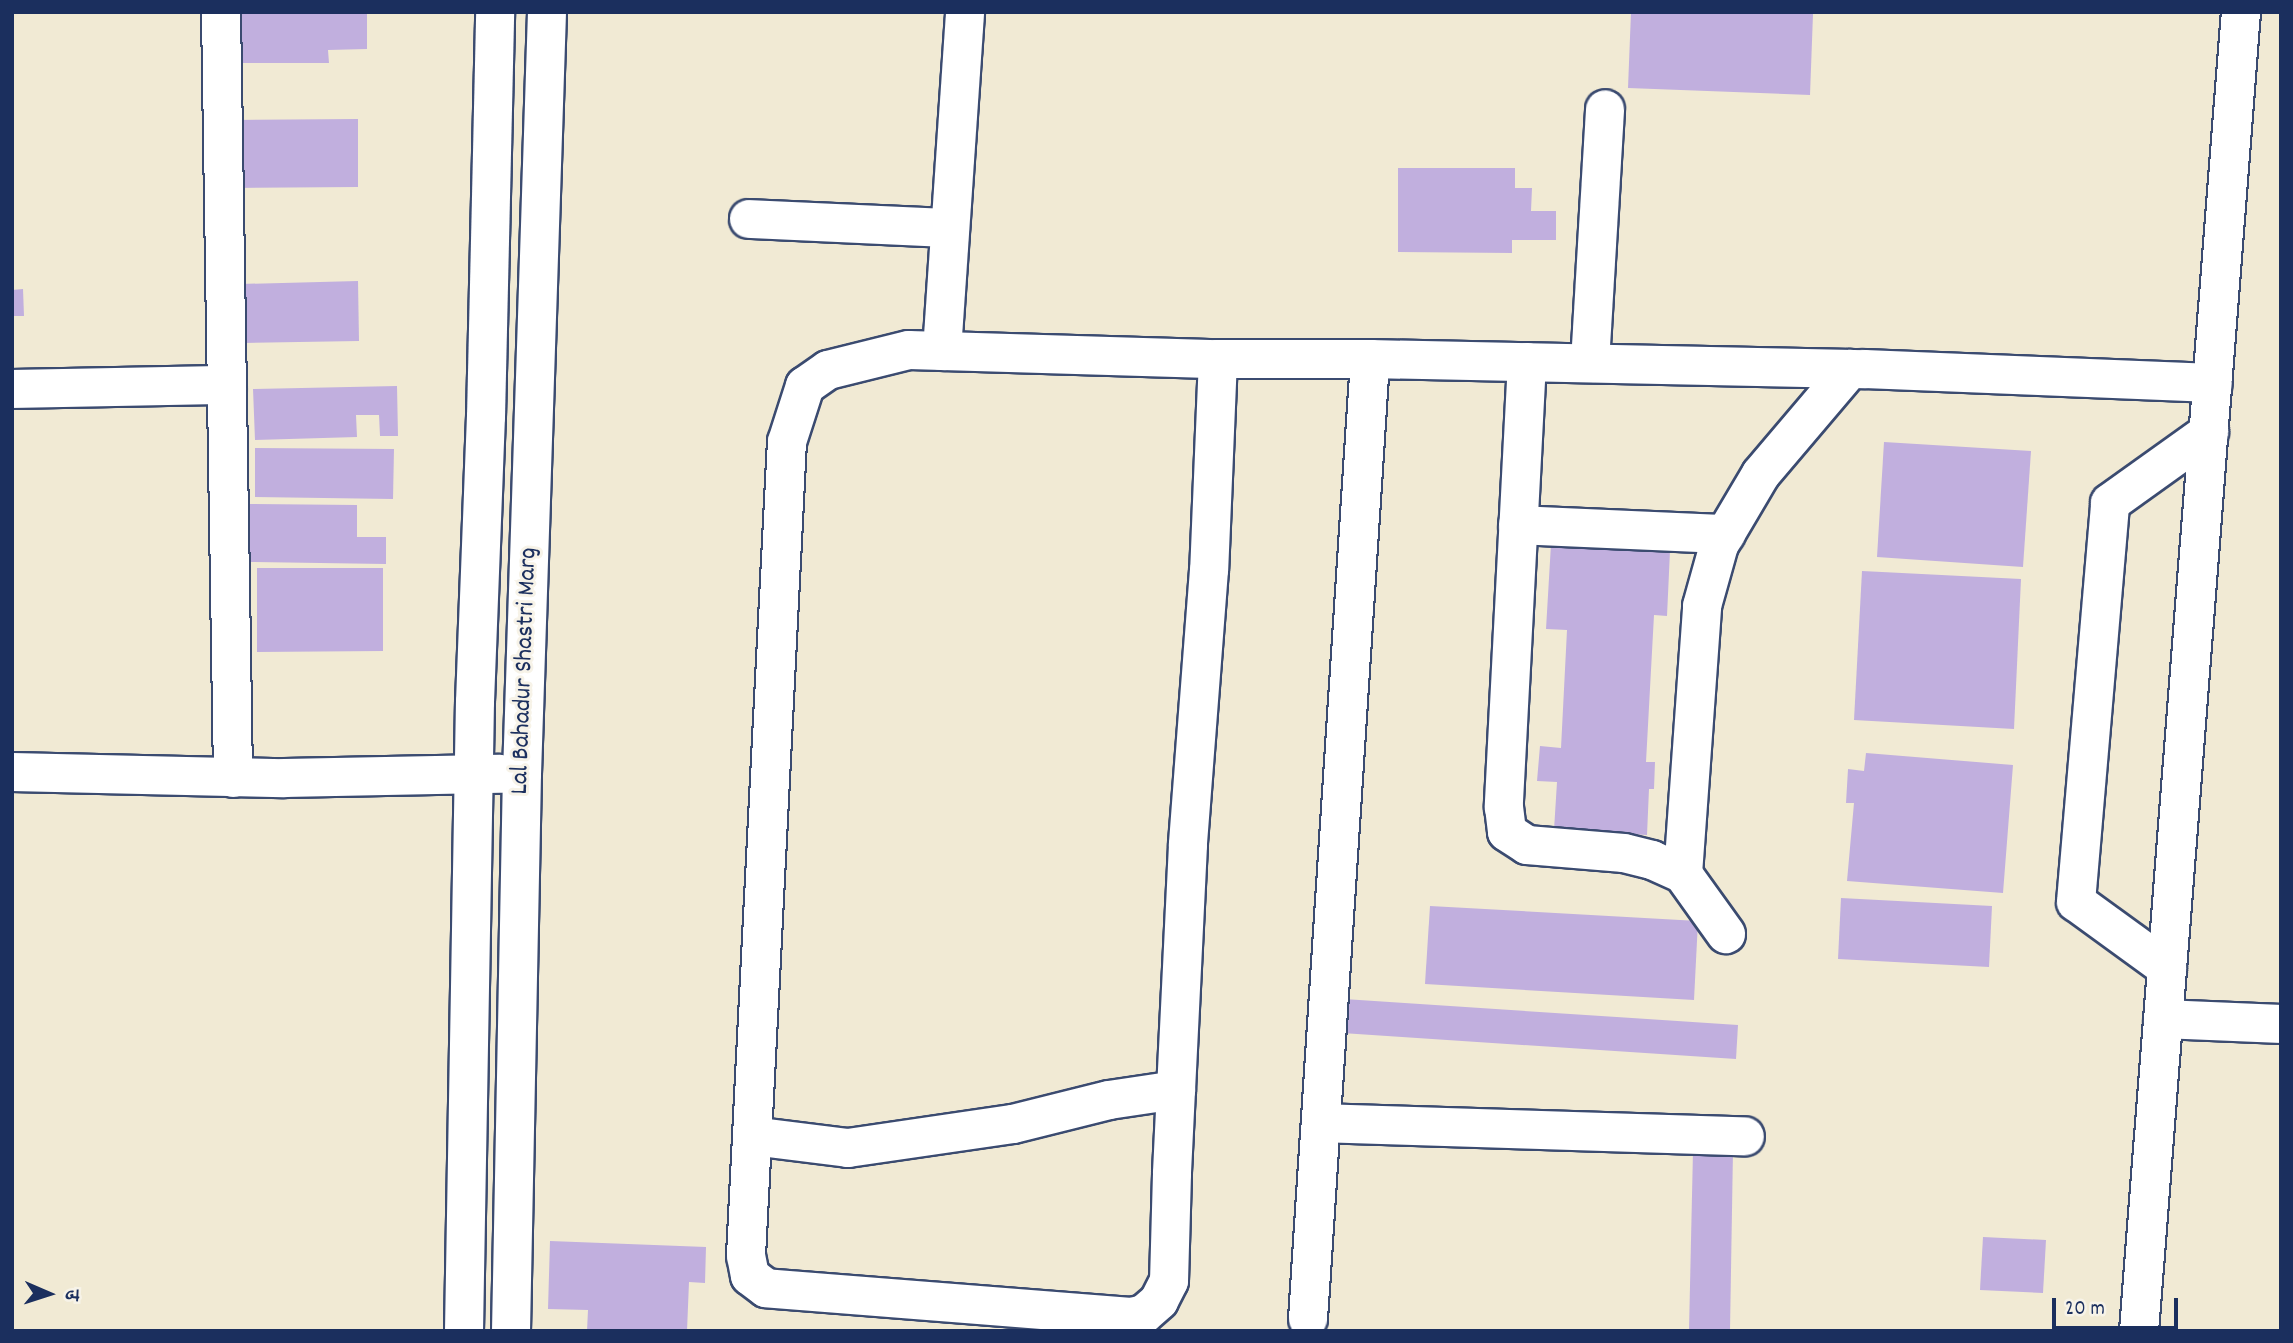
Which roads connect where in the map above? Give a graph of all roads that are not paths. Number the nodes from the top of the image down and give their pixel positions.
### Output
1 (221, 12) edge
2 (495, 12) edge
3 (547, 12) edge
4 (965, 12) edge
5 (2241, 12) edge
6 (1605, 109) dead end
7 (748, 219) dead end
8 (950, 228) junction
9 (942, 351) junction
10 (1218, 359) junction
11 (1370, 359) junction
12 (1527, 362) junction
13 (1590, 363) junction
14 (1850, 369) junction
15 (2213, 383) junction
16 (227, 385) junction
17 (12, 389) edge
18 (2209, 432) junction
19 (1518, 525) junction
20 (1726, 534) junction
21 (12, 772) edge
22 (474, 773) junction
23 (522, 774) junction
24 (233, 778) junction
25 (1683, 874) junction
26 (1726, 934) dead end
27 (2167, 968) junction
28 (2164, 1019) junction
29 (2281, 1024) edge
30 (1176, 1090) junction
31 (1321, 1122) junction
32 (752, 1136) junction
33 (1745, 1136) dead end
34 (1308, 1319) dead end
35 (464, 1331) edge
36 (511, 1331) edge
37 (2139, 1331) edge

1 - 16 street
2 - 22 street
3 - 23 street, Lal Bahadur Shastri Marg
4 - 8 street
5 - 15 street
6 - 13 street
7 - 8 street
8 - 9 street
9 - 10 street
9 - 32 street
10 - 11 street
10 - 30 street
11 - 12 street
11 - 31 street
12 - 13 street
12 - 19 street
13 - 14 street
14 - 15 street
14 - 20 street
15 - 18 street
16 - 17 street
16 - 24 street
18 - 27 street
18 - 27 street
19 - 20 street
19 - 25 street
20 - 25 street
21 - 24 street
22 - 23 street
22 - 24 street
22 - 35 street
23 - 36 street, Lal Bahadur Shastri Marg
25 - 26 street
27 - 28 street
28 - 29 street
28 - 37 street
30 - 32 street
30 - 32 street
31 - 33 street
31 - 34 street

